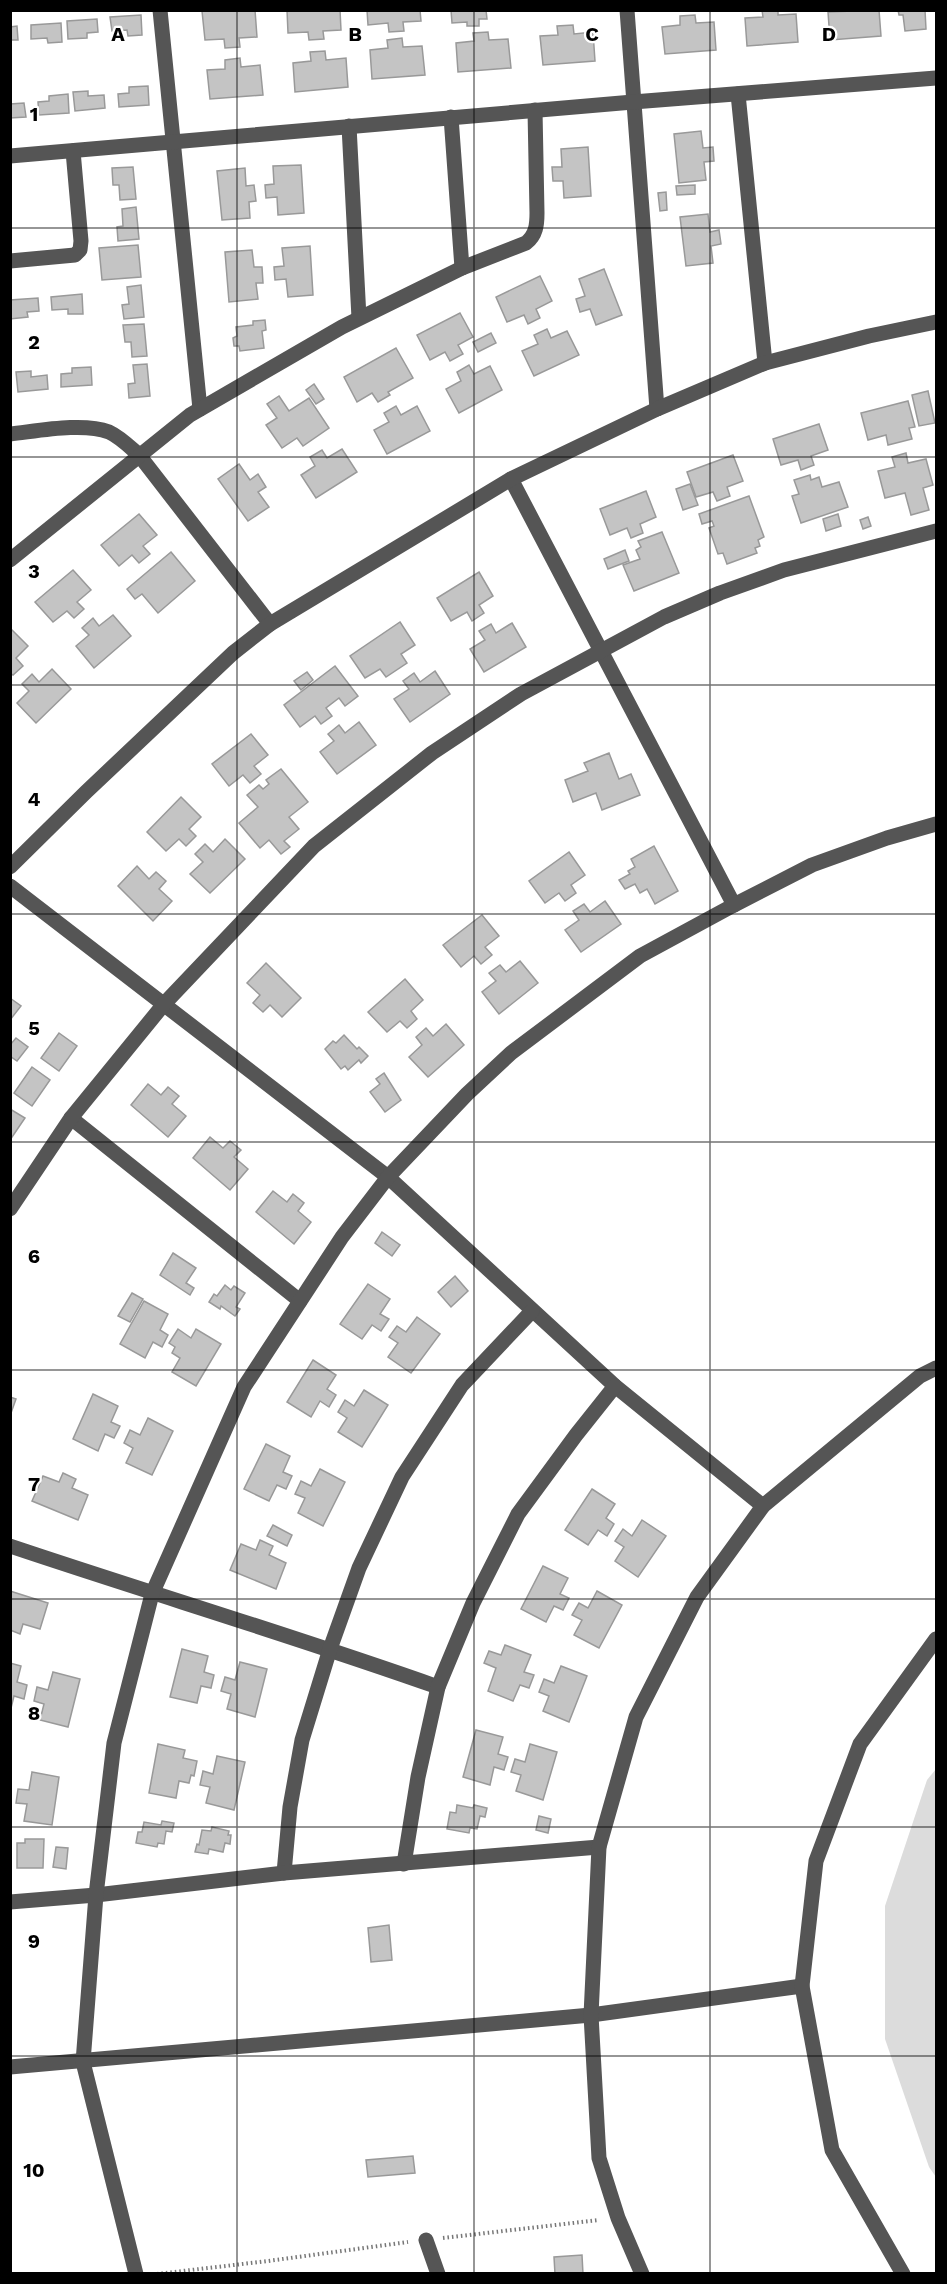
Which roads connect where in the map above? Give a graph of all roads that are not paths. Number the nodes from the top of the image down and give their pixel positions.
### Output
1 (160, 10) edge
2 (627, 10) edge
3 (936, 78) edge
4 (738, 94) junction
5 (633, 102) junction
6 (535, 110) junction
7 (451, 117) junction
8 (349, 126) junction
9 (174, 141) junction
10 (73, 151) junction
11 (10, 156) edge
12 (10, 261) edge
13 (462, 268) junction
14 (359, 318) junction
15 (936, 322) edge
16 (765, 363) junction
17 (200, 409) junction
18 (657, 409) junction
19 (10, 434) edge
20 (139, 455) junction
21 (511, 479) junction
22 (936, 531) edge
23 (10, 560) edge
24 (270, 624) junction
25 (601, 652) junction
26 (936, 824) edge
27 (10, 867) edge
28 (10, 886) edge
29 (734, 905) junction
30 (164, 1004) junction
31 (71, 1118) junction
32 (388, 1176) junction
33 (10, 1209) edge
34 (300, 1301) junction
35 (532, 1311) junction
36 (936, 1368) edge
37 (615, 1386) junction
38 (763, 1506) junction
39 (10, 1546) edge
40 (152, 1594) junction
41 (936, 1640) edge
42 (330, 1649) junction
43 (438, 1688) junction
44 (599, 1847) junction
45 (404, 1864) junction
46 (284, 1873) junction
47 (96, 1895) junction
48 (10, 1902) edge
49 (802, 1986) junction
50 (591, 2015) junction
51 (83, 2062) junction
52 (10, 2067) edge
53 (426, 2240) road end
54 (136, 2274) edge
55 (438, 2274) edge
56 (642, 2274) edge
57 (903, 2274) edge

1 - 9 street
2 - 5 street
3 - 4 street
4 - 5 street
4 - 16 street
5 - 6 street
5 - 18 street
6 - 7 street
6 - 13 street
7 - 8 street
7 - 13 street
8 - 9 street
8 - 14 street
9 - 10 street
9 - 17 street
10 - 11 street
10 - 12 street
13 - 14 street
14 - 17 street
15 - 16 street
16 - 18 street
17 - 20 street
18 - 21 street
19 - 20 street
20 - 23 street
20 - 24 street
21 - 24 street
21 - 25 street
22 - 25 street
24 - 27 street
25 - 29 street
25 - 30 street
26 - 29 street
28 - 30 street
29 - 32 street
30 - 31 street
30 - 32 street
31 - 33 street
31 - 34 street
32 - 34 street
32 - 35 street
34 - 40 street
35 - 37 street
35 - 42 street
36 - 38 street
37 - 38 street
37 - 43 street
38 - 44 street
39 - 40 street
40 - 42 street
40 - 47 street
41 - 49 street
42 - 43 street
42 - 46 street
43 - 45 street
44 - 45 street
44 - 50 street
45 - 46 street
46 - 47 street
47 - 48 street
47 - 51 street
49 - 50 street
49 - 57 street
50 - 51 street
50 - 56 street
51 - 52 street
51 - 54 street
53 - 55 street

